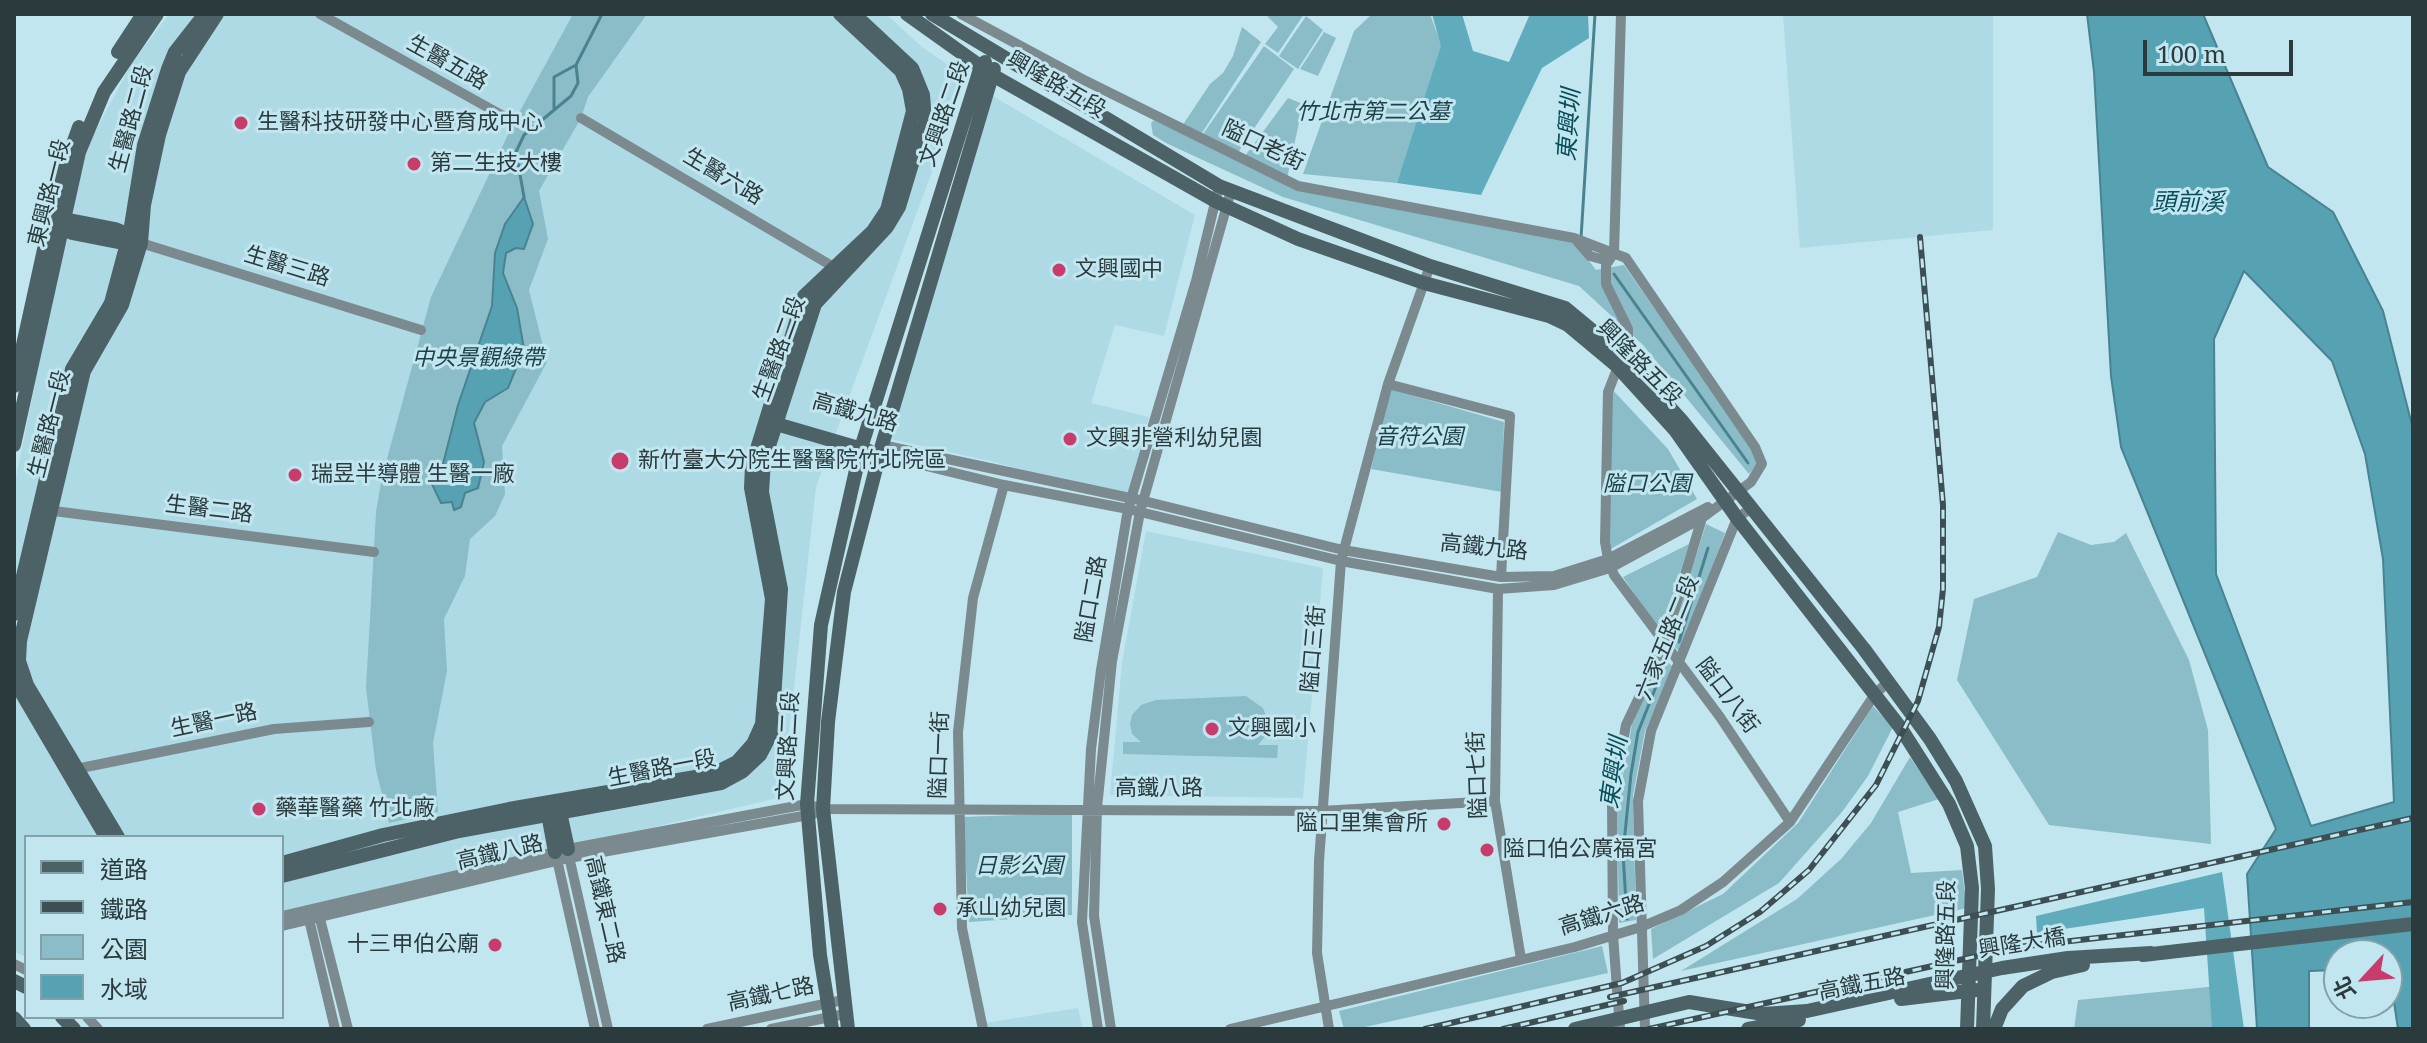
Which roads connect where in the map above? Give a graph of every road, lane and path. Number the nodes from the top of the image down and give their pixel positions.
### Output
1 (143, 14) edge
2 (157, 14) edge
3 (205, 14) edge
4 (217, 14) edge
5 (320, 14) edge
6 (840, 14) edge
7 (854, 14) edge
8 (907, 14) edge
9 (932, 14) edge
10 (961, 14) edge
11 (1621, 14) edge
12 (994, 53) junction
13 (981, 66) junction
14 (994, 76) junction
15 (581, 118) dead end
16 (514, 122) dead end
17 (1225, 188) junction
18 (1222, 204) junction
19 (59, 223) junction
20 (1574, 238) junction
21 (132, 240) junction
22 (1614, 253) junction
23 (1590, 256) junction
24 (1430, 266) junction
25 (837, 270) junction
26 (1424, 283) junction
27 (1606, 284) junction
28 (421, 330) dead end
29 (1620, 360) junction
30 (1388, 384) junction
31 (14, 386) edge
32 (772, 417) junction
33 (863, 443) junction
34 (14, 445) edge
35 (881, 450) junction
36 (1004, 485) junction
37 (1740, 490) junction
38 (1130, 503) junction
39 (1142, 506) junction
40 (45, 509) junction
41 (1744, 513) junction
42 (1702, 518) junction
43 (374, 552) dead end
44 (1342, 556) junction
45 (1609, 563) junction
46 (1501, 577) junction
47 (1498, 589) junction
48 (14, 614) edge
49 (1664, 645) junction
50 (1680, 666) junction
51 (14, 680) edge
52 (1888, 682) junction
53 (1875, 694) junction
54 (369, 722) dead end
55 (73, 769) junction
56 (1495, 801) junction
57 (552, 807) junction
58 (958, 808) junction
59 (1092, 808) junction
60 (823, 809) junction
61 (807, 810) junction
62 (1321, 811) junction
63 (1790, 822) junction
64 (105, 835) edge
65 (117, 835) edge
66 (562, 855) junction
67 (308, 862) junction
68 (284, 863) edge
69 (284, 875) edge
70 (313, 912) junction
71 (284, 916) edge
72 (2413, 924) edge
73 (284, 925) edge
74 (1641, 927) junction
75 (1613, 935) junction
76 (2151, 953) junction
77 (1521, 959) junction
78 (1985, 989) junction
79 (1968, 990) junction
80 (1325, 1007) junction
81 (836, 1012) edge
82 (1643, 1012) junction
83 (14, 1018) edge
84 (1802, 1020) edge
85 (1620, 1024) edge
86 (24, 1029) edge
87 (335, 1029) edge
88 (348, 1029) edge
89 (595, 1029) edge
90 (608, 1029) edge
91 (707, 1029) edge
92 (771, 1029) edge
93 (848, 1029) edge
94 (983, 1029) edge
95 (1098, 1029) edge
96 (1111, 1029) edge
97 (1230, 1029) edge
98 (1329, 1029) edge
99 (1575, 1029) edge
100 (1645, 1029) edge
101 (1748, 1029) edge
102 (1967, 1029) edge
103 (1983, 1029) edge
104 (1994, 1029) edge

1 - 19 street, 東興路一段
2 - 19 street, 東興路一段
3 - 21 street, 生醫路二段
4 - 21 street, 生醫路二段
5 - 16 street, 生醫五路
6 - 25 street, 生醫路二段
7 - 25 street, 生醫路二段
8 - 13 street, 興隆路五段
9 - 12 street, 興隆路五段
10 - 20 street, 隘口老街
11 - 22 street
12 - 13 street, 文興路二段
12 - 14 street, 文興路二段
12 - 17 street, 興隆路五段
13 - 14 street, 興隆路五段
13 - 33 street, 文興路二段
14 - 18 street, 興隆路五段
14 - 35 street, 文興路二段
15 - 25 street, 生醫六路
17 - 18 street, 隘口二路
17 - 24 street, 興隆路五段
18 - 26 street, 興隆路五段
18 - 38 street, 隘口二路
18 - 39 street, 隘口二路
19 - 21 street
19 - 31 street, 東興路一段
19 - 34 street, 東興路一段
20 - 22 street, 隘口老街
20 - 23 street
21 - 28 street, 生醫三路
21 - 40 street, 生醫路一段
22 - 23 street
22 - 27 street
22 - 37 street, 隘口老街
23 - 27 street
24 - 26 street, 隘口三街
24 - 29 street, 興隆路五段
25 - 32 street, 生醫路二段
26 - 29 street, 興隆路五段
26 - 30 street, 隘口三街
27 - 29 street
29 - 37 street, 興隆路五段
29 - 45 street
30 - 44 street, 隘口三街
30 - 46 street
32 - 33 street, 高鐵九路
32 - 57 street, 生醫路一段
33 - 35 street, 高鐵九路
33 - 61 street, 文興路二段
35 - 36 street, 高鐵九路
35 - 38 street, 高鐵九路
35 - 60 street, 文興路二段
36 - 38 street, 高鐵九路
36 - 58 street, 隘口一街
37 - 41 street, 興隆路五段
37 - 42 street, 高鐵九路
37 - 45 street, 高鐵九路
38 - 39 street, 高鐵九路
38 - 59 street, 隘口二路
39 - 44 street, 高鐵九路
39 - 59 street, 隘口二路
40 - 43 street, 生醫二路
40 - 48 street, 生醫路一段
40 - 55 street, 生醫路一段
41 - 50 street, 六家五路二段
41 - 52 street, 興隆路五段
41 - 53 street, 興隆路五段
42 - 45 street, 高鐵九路
42 - 49 street, 六家五路二段
44 - 46 street, 高鐵九路
44 - 47 street, 高鐵九路
44 - 62 street, 隘口三街
45 - 46 street, 高鐵九路
45 - 47 street, 高鐵九路
45 - 49 street, 隘口八街
47 - 56 street, 隘口七街
49 - 50 street, 隘口八街
49 - 75 street, 六家五路二段
50 - 63 street, 隘口八街
50 - 74 street, 六家五路二段
51 - 55 street, 生醫路一段
52 - 53 street, 高鐵六路
52 - 78 street, 興隆路五段
53 - 63 street, 高鐵六路
53 - 79 street, 興隆路五段
54 - 55 street, 生醫一路
55 - 64 street, 生醫路一段
55 - 65 street, 生醫路一段
56 - 62 street, 高鐵八路
56 - 77 street, 隘口七街
57 - 66 street, 高鐵東二路
57 - 67 street, 生醫路一段
58 - 59 street, 高鐵八路
58 - 60 street, 高鐵八路
58 - 94 street, 隘口一街
59 - 62 street, 高鐵八路
59 - 95 street, 隘口二路
59 - 96 street, 隘口二路
60 - 61 street, 高鐵八路
60 - 81 street, 文興路二段
61 - 66 street, 高鐵八路
61 - 81 street, 文興路二段
62 - 80 street, 隘口三街
63 - 74 street, 高鐵六路
66 - 70 street, 高鐵八路
66 - 89 street, 高鐵東二路
66 - 90 street, 高鐵東二路
67 - 68 street, 生醫路一段
67 - 69 street, 生醫路一段
70 - 71 street, 高鐵八路
70 - 73 street, 高鐵八路
70 - 87 street
70 - 88 street
72 - 76 street, 興隆大橋
74 - 75 street, 高鐵六路
74 - 82 street, 六家五路二段
75 - 77 street, 高鐵六路
75 - 85 street, 六家五路二段
76 - 84 street, 興隆大橋
76 - 104 street, 興隆大橋
77 - 80 street, 高鐵六路
78 - 79 street, 高鐵五路
78 - 103 street, 興隆路五段
79 - 84 street, 高鐵五路
79 - 102 street, 興隆路五段
80 - 97 street, 高鐵六路
80 - 98 street, 隘口三街
81 - 91 street, 高鐵七路
81 - 92 street, 高鐵七路
81 - 93 street, 文興路二段
82 - 84 street, 高鐵五路
82 - 85 street, 高鐵五路
82 - 100 street, 六家五路二段
83 - 86 street
84 - 101 street, 高鐵五路
85 - 99 street, 高鐵五路

